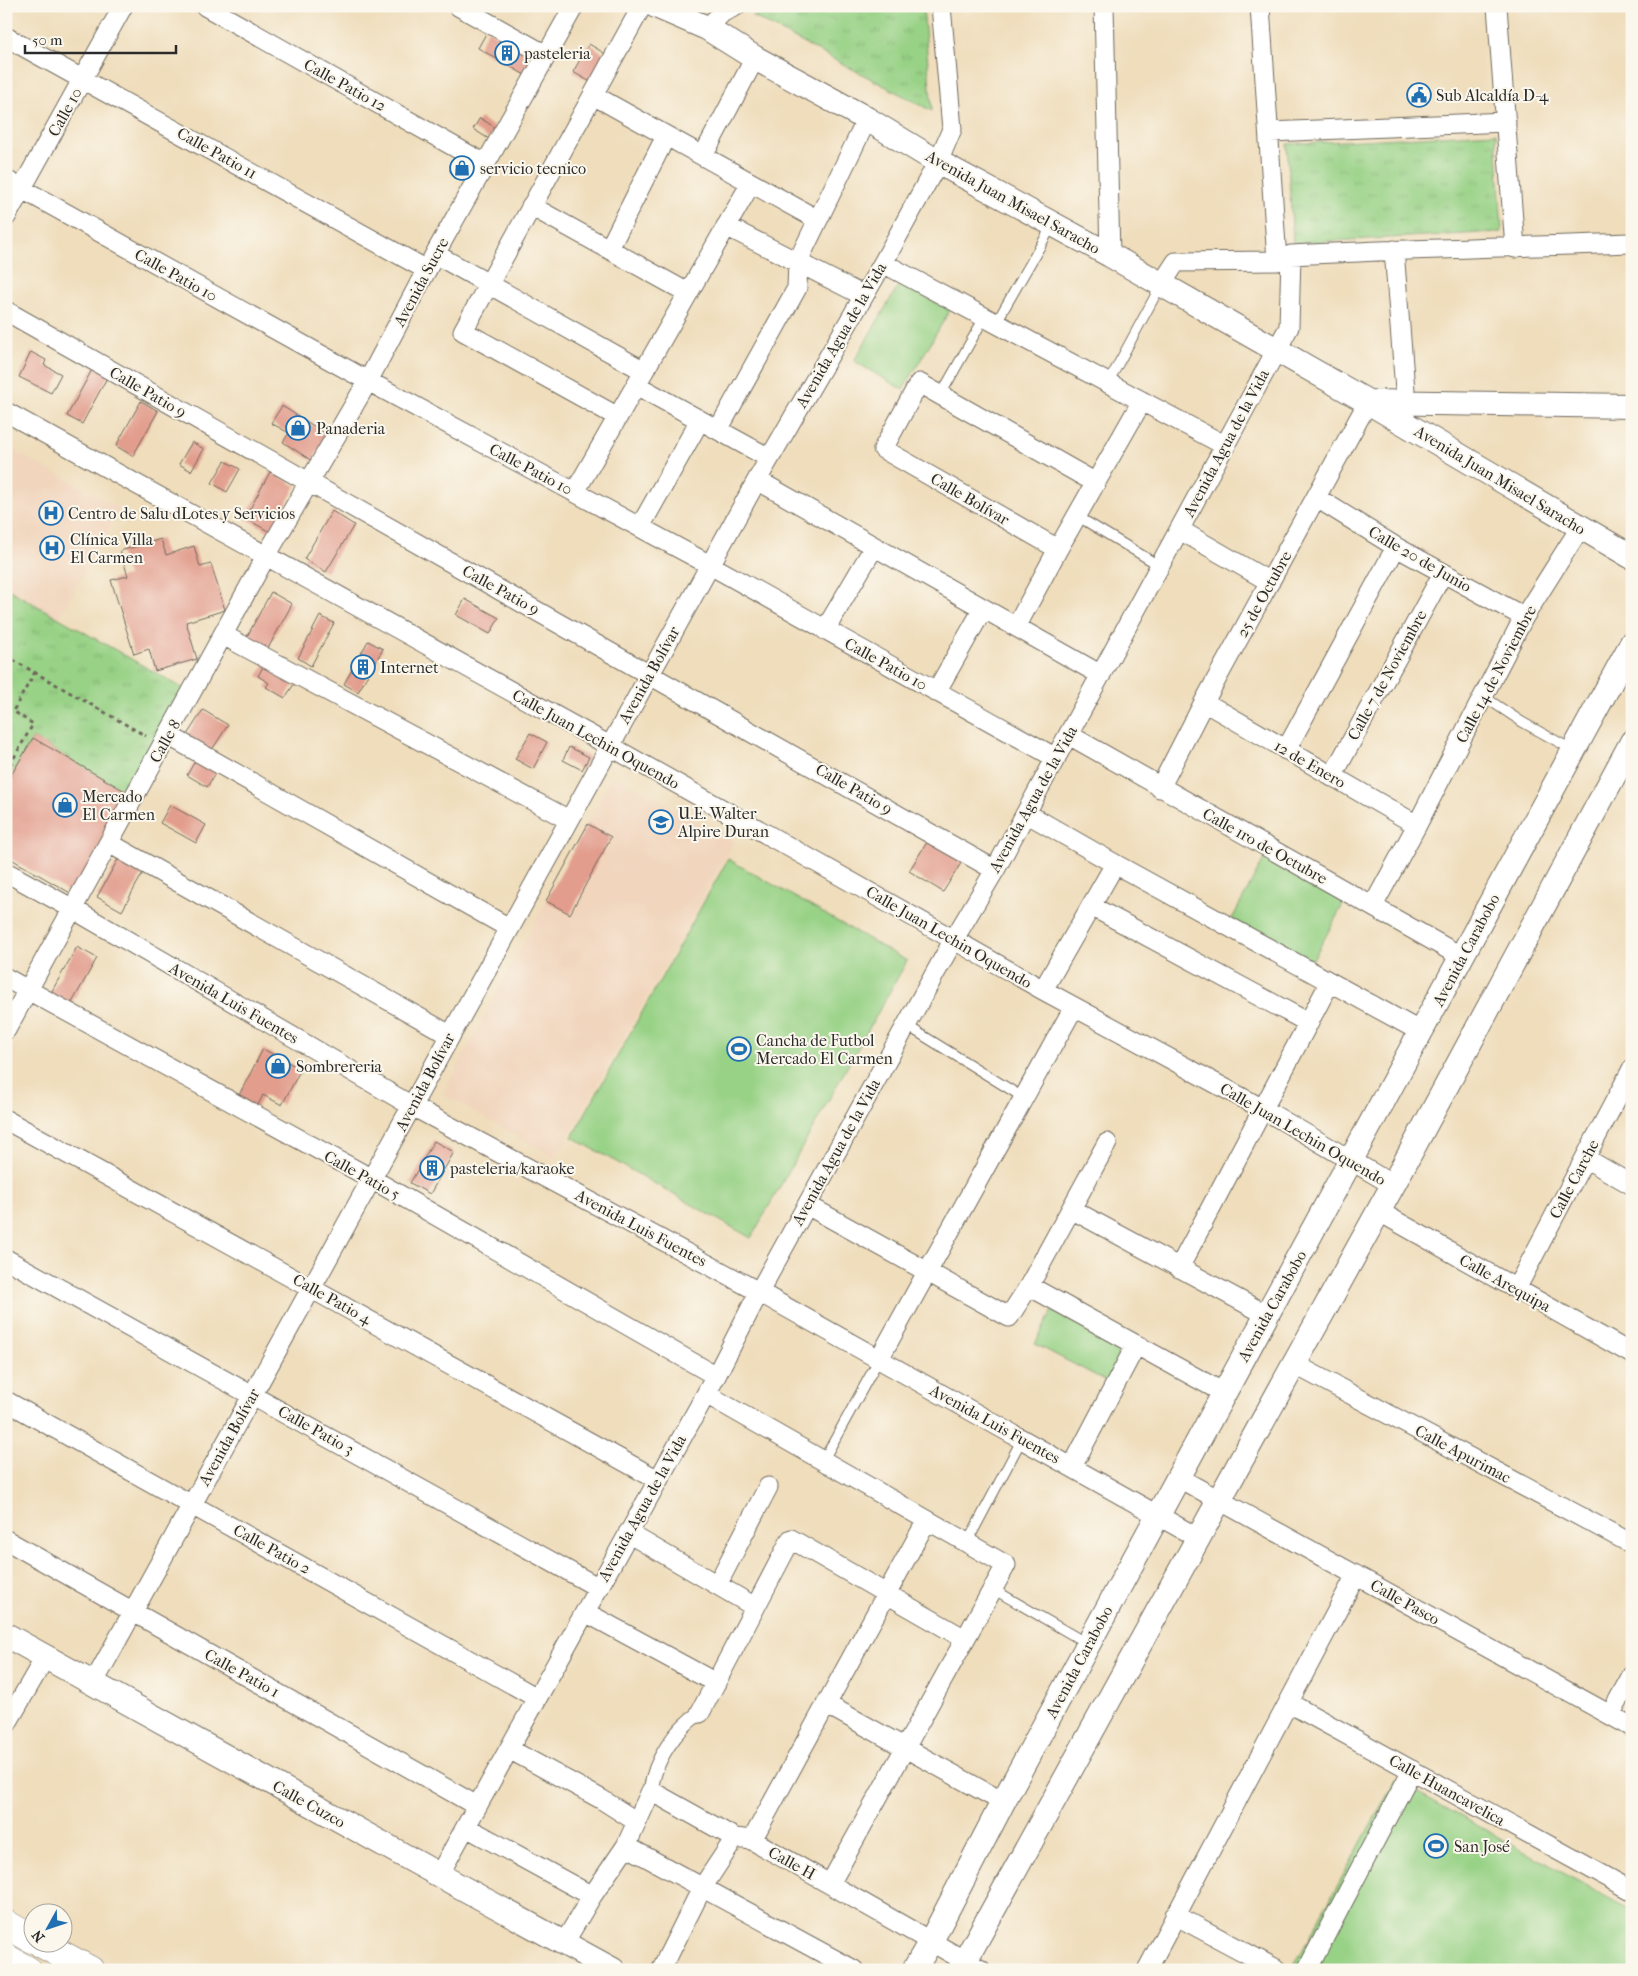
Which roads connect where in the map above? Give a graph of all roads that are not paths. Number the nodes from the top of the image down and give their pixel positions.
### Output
1 (122, 6) edge
2 (205, 6) edge
3 (458, 6) edge
4 (574, 6) edge
5 (642, 6) edge
6 (656, 6) edge
7 (736, 6) edge
8 (941, 6) edge
9 (1104, 6) edge
10 (1260, 6) edge
11 (1497, 6) edge
12 (707, 28) junction
13 (6, 37) edge
14 (546, 54) junction
15 (755, 58) junction
16 (83, 78) junction
17 (593, 95) junction
18 (867, 119) junction
19 (1506, 122) junction
20 (1270, 132) junction
21 (666, 136) junction
22 (703, 156) junction
23 (938, 162) junction
24 (485, 164) junction
25 (751, 183) junction
26 (14, 184) edge
27 (531, 206) junction
28 (6, 218) edge
29 (818, 220) junction
30 (1053, 224) junction
31 (726, 226) junction
32 (1632, 243) edge
33 (1515, 248) junction
34 (609, 249) junction
35 (1394, 250) junction
36 (1110, 255) junction
37 (1284, 258) junction
38 (798, 261) junction
39 (431, 262) junction
40 (883, 263) junction
41 (488, 284) junction
42 (1161, 285) junction
43 (688, 293) junction
44 (864, 296) junction
45 (6, 311) edge
46 (990, 321) junction
47 (1275, 350) junction
48 (640, 378) junction
49 (368, 381) junction
50 (1108, 383) junction
51 (940, 396) junction
52 (1142, 401) junction
53 (1368, 402) junction
54 (1406, 404) junction
55 (1632, 406) edge
56 (6, 412) edge
57 (618, 417) junction
58 (700, 420) junction
59 (718, 430) junction
60 (1226, 446) junction
61 (769, 458) junction
62 (757, 480) junction
63 (308, 483) junction
64 (1096, 483) junction
65 (575, 492) junction
66 (1317, 498) junction
67 (1077, 516) junction
68 (640, 528) junction
69 (1580, 528) junction
70 (1180, 530) junction
71 (874, 546) junction
72 (1396, 547) junction
73 (1058, 549) junction
74 (266, 556) junction
75 (1632, 557) edge
76 (710, 565) junction
77 (1160, 566) junction
78 (1443, 573) junction
79 (1270, 582) junction
80 (983, 609) junction
81 (1524, 617) junction
82 (1016, 627) junction
83 (825, 630) junction
84 (222, 635) junction
85 (1632, 643) edge
86 (650, 673) junction
87 (1101, 675) junction
88 (936, 692) junction
89 (1482, 696) junction
90 (1204, 702) junction
91 (168, 735) junction
92 (1068, 735) junction
93 (1632, 742) edge
94 (610, 746) junction
95 (1286, 750) junction
96 (1574, 750) junction
97 (1056, 758) junction
98 (1332, 777) junction
99 (1160, 788) junction
100 (1026, 813) junction
101 (569, 820) junction
102 (1417, 825) junction
103 (109, 843) junction
104 (1115, 864) junction
105 (995, 870) junction
106 (6, 872) edge
107 (1091, 906) junction
108 (1373, 906) junction
109 (73, 909) junction
110 (509, 928) junction
111 (954, 939) junction
112 (1462, 956) junction
113 (6, 978) edge
114 (1330, 982) junction
115 (28, 990) junction
116 (1043, 990) junction
117 (1074, 1007) junction
118 (1309, 1023) junction
119 (906, 1026) junction
120 (6, 1030) edge
121 (1421, 1032) junction
122 (450, 1035) junction
123 (1632, 1070) edge
124 (1024, 1098) junction
125 (412, 1106) junction
126 (1263, 1109) junction
127 (6, 1120) edge
128 (1107, 1144) dead end
129 (1585, 1158) junction
130 (1352, 1161) junction
131 (372, 1179) junction
132 (1393, 1185) junction
133 (1632, 1185) edge
134 (807, 1205) junction
135 (1072, 1208) junction
136 (1378, 1211) junction
137 (6, 1259) edge
138 (1180, 1268) junction
139 (928, 1272) junction
140 (1028, 1286) junction
141 (312, 1288) junction
142 (1516, 1288) junction
143 (759, 1292) junction
144 (1267, 1315) junction
145 (1136, 1345) junction
146 (1632, 1354) edge
147 (879, 1359) junction
148 (1294, 1364) junction
149 (716, 1376) junction
150 (1224, 1393) junction
151 (706, 1394) junction
152 (253, 1395) junction
153 (6, 1401) edge
154 (1022, 1439) junction
155 (823, 1461) junction
156 (1072, 1467) junction
157 (1179, 1478) junction
158 (658, 1480) junction
159 (768, 1487) dead end
160 (1219, 1500) junction
161 (192, 1504) junction
162 (1158, 1516) junction
163 (927, 1520) junction
164 (628, 1533) junction
165 (1198, 1538) junction
166 (6, 1540) edge
167 (967, 1543) junction
168 (1632, 1544) edge
169 (1356, 1575) junction
170 (716, 1585) junction
171 (598, 1588) junction
172 (993, 1589) junction
173 (885, 1594) junction
174 (755, 1607) junction
175 (133, 1612) junction
176 (585, 1612) junction
177 (6, 1635) edge
178 (964, 1639) junction
179 (1089, 1644) junction
180 (46, 1656) junction
181 (1632, 1675) edge
182 (716, 1683) junction
183 (93, 1684) junction
184 (537, 1698) junction
185 (1289, 1703) junction
186 (826, 1704) junction
187 (700, 1713) joint
188 (1610, 1715) junction
189 (6, 1725) edge
190 (1632, 1727) edge
191 (905, 1747) junction
192 (509, 1749) junction
193 (1412, 1770) junction
194 (651, 1791) junction
195 (1003, 1802) junction
196 (477, 1806) junction
197 (637, 1822) junction
198 (466, 1827) junction
199 (744, 1839) junction
200 (626, 1846) junction
201 (439, 1875) junction
202 (830, 1884) junction
203 (702, 1888) junction
204 (1632, 1890) edge
205 (592, 1896) junction
206 (1175, 1915) junction
207 (6, 1924) edge
208 (22, 1933) edge
209 (931, 1941) junction
210 (564, 1943) junction
211 (60, 1954) edge
212 (6, 1958) edge
213 (969, 1967) edge
214 (27, 1970) edge
215 (90, 1970) edge
216 (613, 1970) edge
217 (661, 1970) edge
218 (854, 1970) edge
219 (914, 1970) edge
220 (1147, 1970) edge
221 (1278, 1970) edge
222 (1307, 1970) edge

1 - 16 street, Calle 10
2 - 24 street, Calle Patio 12
3 - 14 street
4 - 14 street, Avenida Sucre
5 - 17 street
6 - 12 street, Avenida Juan Misael Saracho
7 - 12 street
8 - 23 street, Avenida Agua de la Vida
9 - 36 street
10 - 20 street, Avenida Agua de la Vida
11 - 19 street
12 - 15 street, Avenida Juan Misael Saracho
13 - 16 street, Calle Patio 11
14 - 24 street, Avenida Sucre
15 - 18 street, Avenida Juan Misael Saracho
15 - 22 street
16 - 26 street, Calle 10
16 - 39 street, Calle Patio 11
17 - 21 street
17 - 27 street
18 - 23 street, Avenida Juan Misael Saracho
18 - 29 street
19 - 20 street
19 - 33 street
20 - 37 street, Avenida Agua de la Vida
21 - 22 street
21 - 34 street
22 - 25 street
23 - 30 street, Avenida Juan Misael Saracho
23 - 40 street, Avenida Agua de la Vida
24 - 39 street, Avenida Sucre
25 - 29 street
25 - 31 street
26 - 28 street, Calle 10
26 - 49 street, Calle Patio 10
27 - 34 street
27 - 41 street
29 - 38 street
30 - 36 street, Avenida Juan Misael Saracho
30 - 46 lane
31 - 38 street
31 - 43 street
32 - 33 street
33 - 35 street
34 - 43 street
35 - 37 street
35 - 54 street
36 - 42 street, Avenida Juan Misael Saracho
37 - 42 street
37 - 47 street, Avenida Agua de la Vida
38 - 44 street
38 - 59 street
39 - 41 street, Calle Patio 11
39 - 49 street, Avenida Sucre
40 - 44 street, Avenida Agua de la Vida
40 - 46 street
41 - 48 street, Calle Patio 11
41 - 57 street
42 - 47 street, Avenida Juan Misael Saracho
42 - 50 lane
43 - 48 street
44 - 61 street, Avenida Agua de la Vida
45 - 63 street, Calle Patio 9
46 - 50 street
46 - 51 lane
47 - 53 street, Avenida Juan Misael Saracho
47 - 60 street, Avenida Agua de la Vida
48 - 57 street
48 - 58 street, Calle Patio 11
49 - 63 street, Avenida Sucre
49 - 65 street, Calle Patio 10
50 - 52 street
51 - 64 street
51 - 73 street, Calle Bolívar
52 - 60 street
52 - 64 street
53 - 54 street, Avenida Juan Misael Saracho
53 - 66 street, 25 de Octubre
53 - 69 street, Avenida Juan Misael Saracho
54 - 55 street, Avenida Juan Misael Saracho
56 - 74 street, Calle Juan Lechin Oquendo
57 - 65 street
58 - 59 street, Calle Patio 11
58 - 68 street
59 - 61 street, Calle Patio 11
60 - 70 street, Avenida Agua de la Vida
61 - 62 street, Avenida Agua de la Vida
62 - 71 street
62 - 76 street, Avenida Bolívar
63 - 74 street, Avenida Sucre
63 - 86 street, Calle Patio 9
64 - 67 street
65 - 68 street, Calle Patio 10
66 - 72 street, Calle 20 de Junio
66 - 79 street, 25 de Octubre
67 - 73 street
67 - 77 lane
68 - 76 street, Calle Patio 10
69 - 75 street, Avenida Juan Misael Saracho
69 - 81 street, Calle 14 de Noviembre
70 - 77 street, Avenida Agua de la Vida
70 - 79 street
71 - 80 street
71 - 83 street
72 - 78 street, Calle 20 de Junio
72 - 95 street
73 - 82 street
74 - 84 street, Calle 8
74 - 94 street, Calle Juan Lechin Oquendo
76 - 83 street, Calle Patio 10
76 - 86 street, Avenida Bolívar
77 - 87 street, Avenida Agua de la Vida
78 - 81 street, Calle 20 de Junio
78 - 98 street, Calle 7 de Noviembre
79 - 90 street, 25 de Octubre
80 - 82 street
80 - 88 street
81 - 89 street, Calle 14 de Noviembre
82 - 87 street
83 - 88 street, Calle Patio 10
84 - 91 street, Calle 8
84 - 101 street
85 - 96 street, Avenida Carabobo
86 - 94 street, Avenida Bolívar
86 - 105 street, Calle Patio 9
87 - 92 street, Avenida Agua de la Vida
88 - 97 street, Calle Patio 10
89 - 96 lane
89 - 102 street, Calle 14 de Noviembre
90 - 95 street, 12 de Enero
90 - 99 street, 25 de Octubre
91 - 103 street, Calle 8
91 - 110 street
92 - 97 street, Avenida Agua de la Vida
92 - 99 street, Calle 1ro de Octubre
93 - 132 street
94 - 101 street, Avenida Bolívar
94 - 111 street, Calle Juan Lechin Oquendo
95 - 98 street, 12 de Enero
96 - 112 street, Avenida Carabobo
97 - 100 street, Avenida Agua de la Vida
98 - 102 street, 12 de Enero
99 - 108 street, Calle 1ro de Octubre
100 - 104 street
100 - 105 street, Avenida Agua de la Vida
101 - 110 street, Avenida Bolívar
102 - 108 street, Calle 14 de Noviembre
103 - 109 street, Calle 8
103 - 122 street
104 - 107 street
104 - 114 street
105 - 111 street, Avenida Agua de la Vida
106 - 109 street, Avenida Luis Fuentes
107 - 116 street
107 - 118 street
108 - 112 street, Calle 1ro de Octubre
109 - 115 street, Calle 8
109 - 125 street, Avenida Luis Fuentes
110 - 122 street, Avenida Bolívar
111 - 116 street, Calle Juan Lechin Oquendo
111 - 119 street, Avenida Agua de la Vida
112 - 121 street, Avenida Carabobo
113 - 115 street, Calle Patio 5
114 - 118 street
114 - 121 street
115 - 120 street, Calle 8
115 - 131 street, Calle Patio 5
116 - 117 street, Calle Juan Lechin Oquendo
117 - 124 street
117 - 126 street, Calle Juan Lechin Oquendo
118 - 126 street
119 - 124 lane
119 - 134 street, Avenida Agua de la Vida
121 - 130 street, Avenida Carabobo
122 - 125 street, Avenida Bolívar
123 - 129 street, Calle Carche
124 - 139 street
125 - 131 street, Avenida Bolívar
125 - 143 street, Avenida Luis Fuentes
126 - 130 street, Calle Juan Lechin Oquendo
126 - 138 street
127 - 141 street, Calle Patio 4
128 - 135 street
129 - 133 street
129 - 142 street, Calle Carche
130 - 132 street, Calle Juan Lechin Oquendo
130 - 144 street, Avenida Carabobo
131 - 141 street, Avenida Bolívar
131 - 149 street, Calle Patio 5
132 - 136 street
134 - 139 street
134 - 143 street, Avenida Agua de la Vida
135 - 138 street
135 - 140 street
136 - 142 street, Calle Arequipa
136 - 148 street
137 - 152 street, Calle Patio 3
138 - 144 street
139 - 140 street
139 - 147 street
140 - 145 street
141 - 152 street, Avenida Bolívar
141 - 158 street, Calle Patio 4
142 - 146 street, Calle Arequipa
143 - 147 street, Avenida Luis Fuentes
143 - 149 street, Avenida Agua de la Vida
144 - 150 street, Avenida Carabobo
145 - 150 street
145 - 156 street
147 - 154 street, Avenida Luis Fuentes
147 - 155 lane
148 - 160 street
148 - 168 street, Calle Apurimac
149 - 151 street, Avenida Agua de la Vida
150 - 157 street, Avenida Carabobo
151 - 155 street
151 - 158 street, Avenida Agua de la Vida
152 - 161 street, Avenida Bolívar
152 - 171 street, Calle Patio 3
153 - 161 street, Calle Patio 2
154 - 156 street, Avenida Luis Fuentes
154 - 167 lane
155 - 163 street
156 - 162 street, Avenida Luis Fuentes
157 - 160 street, Calle Pasco
157 - 162 street, Avenida Carabobo
158 - 164 street, Avenida Agua de la Vida
159 - 170 street
160 - 165 street
160 - 169 street, Calle Pasco
161 - 175 street, Avenida Bolívar
161 - 184 street, Calle Patio 2
162 - 165 street, Avenida Luis Fuentes
162 - 179 street, Avenida Carabobo
163 - 167 street
163 - 173 street
164 - 170 street
164 - 171 street, Avenida Agua de la Vida
165 - 213 street
166 - 175 street, Calle Patio 1
167 - 172 street
169 - 185 street
169 - 188 street, Calle Pasco
170 - 174 street
171 - 176 street, Avenida Agua de la Vida
172 - 178 street
172 - 179 lane
173 - 174 street
173 - 178 street
173 - 186 street
174 - 182 street
175 - 183 street, Avenida Bolívar
175 - 196 street, Calle Patio 1
176 - 182 street
176 - 184 street, Avenida Agua de la Vida
177 - 180 street, Calle Cuzco
178 - 191 street
179 - 195 street, Avenida Carabobo
180 - 183 street, Calle Cuzco
180 - 189 street
181 - 188 street
182 - 187 street
183 - 201 street, Calle Cuzco
184 - 192 street, Avenida Agua de la Vida
185 - 193 street, Calle Huancavelica
185 - 206 street
186 - 191 street
186 - 199 street
187 - 194 street
188 - 190 street, Calle Pasco
191 - 195 street
191 - 202 street
192 - 196 street, Avenida Agua de la Vida
192 - 197 street
193 - 204 street, Calle Huancavelica
193 - 222 street
194 - 197 street
194 - 199 street, Calle H
195 - 209 street, Avenida Carabobo
196 - 198 street, Avenida Agua de la Vida
197 - 200 street
198 - 201 street, Avenida Agua de la Vida
198 - 205 street
199 - 202 street, Calle H
199 - 203 street
200 - 203 street
200 - 205 street
201 - 210 street, Calle Cuzco
202 - 209 street, Calle H
203 - 217 street
203 - 218 street
205 - 210 street
206 - 220 street
206 - 221 street
207 - 208 main road
209 - 213 street, Calle H
209 - 219 street, Avenida Carabobo
210 - 216 street, Calle Cuzco
211 - 215 main road
212 - 214 main road

